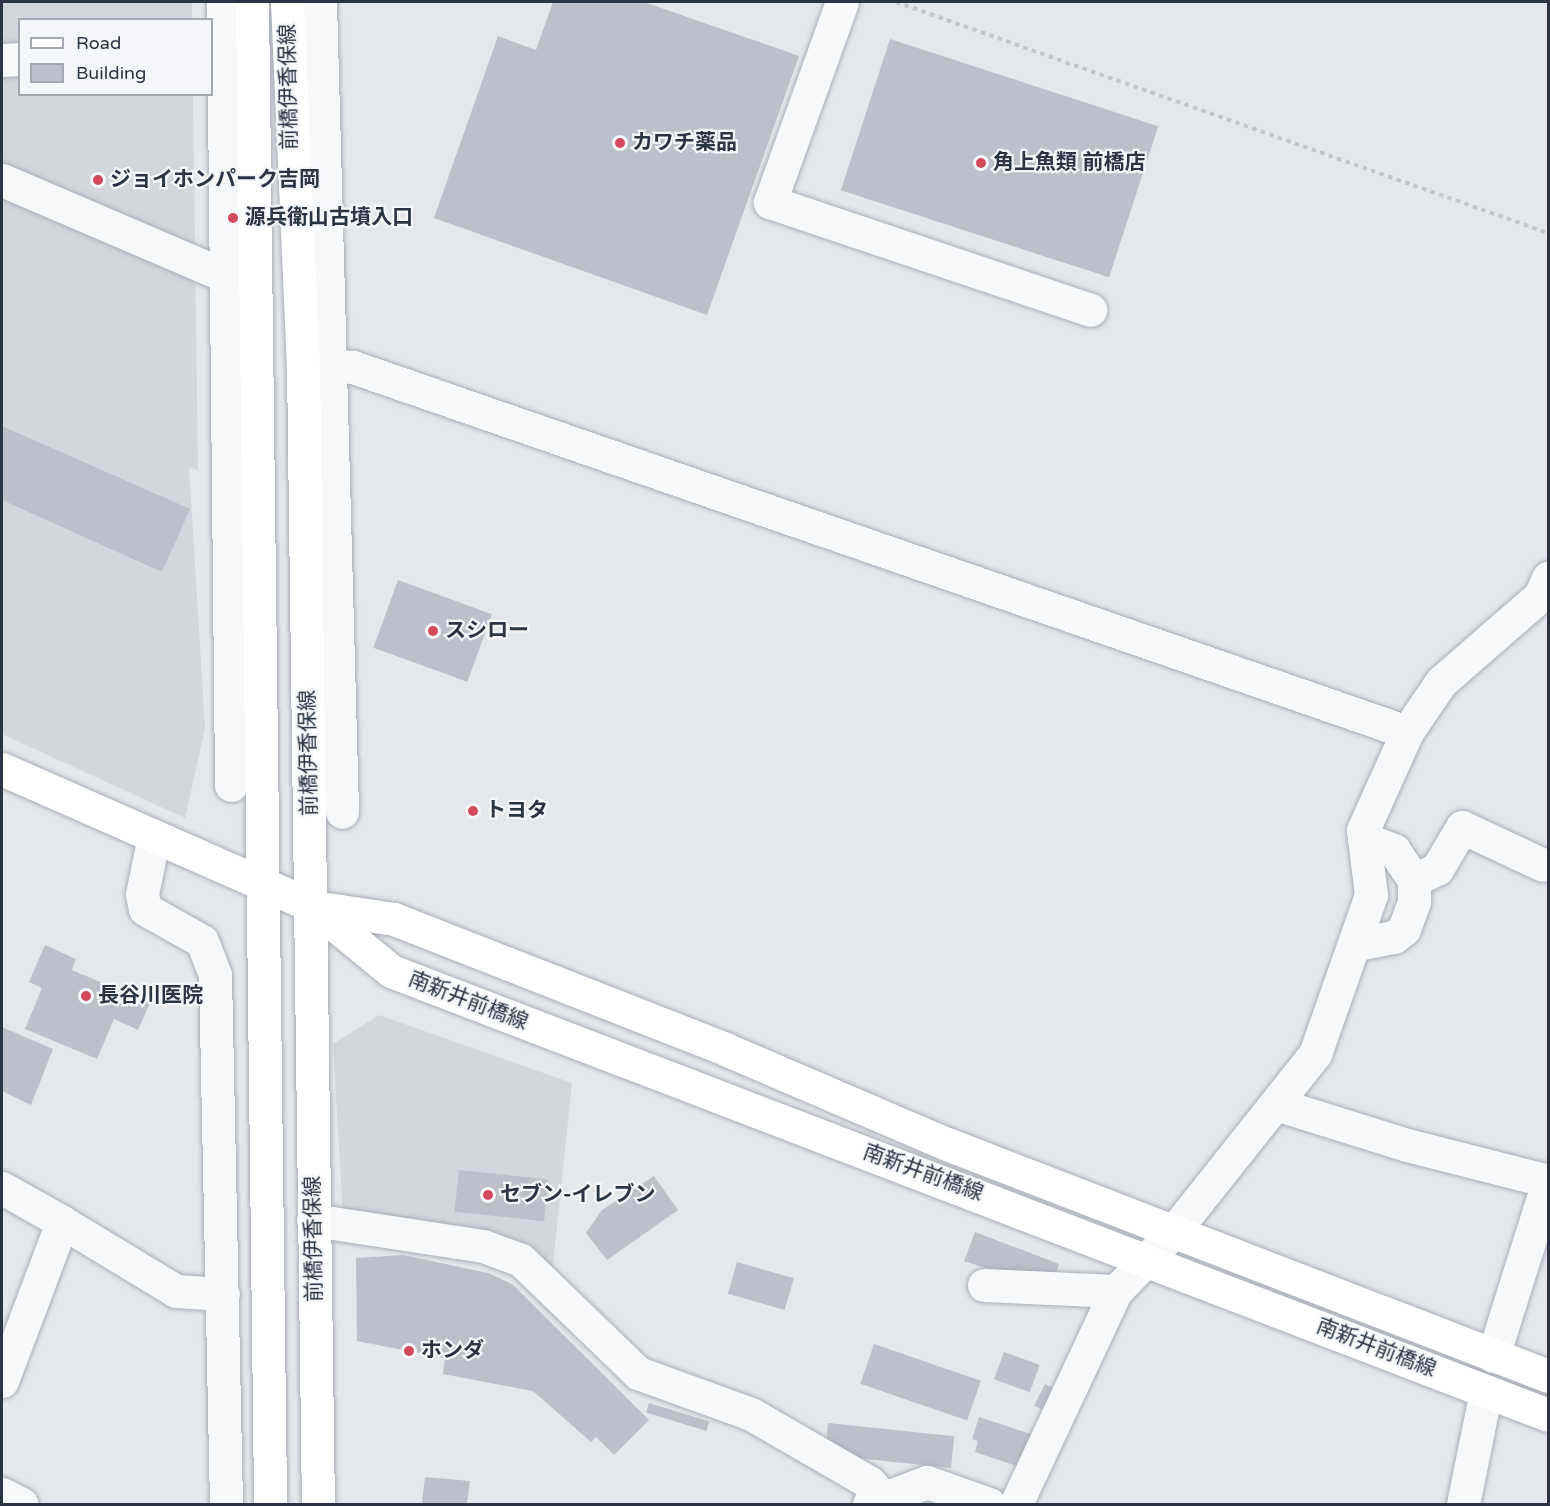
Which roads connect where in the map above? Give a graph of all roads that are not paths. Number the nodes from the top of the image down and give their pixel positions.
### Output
1 (223, 2) edge
2 (252, 2) edge
3 (287, 2) edge
4 (320, 2) edge
5 (842, 2) edge
6 (229, 58) edge
7 (18, 59) edge
8 (2, 60) edge
9 (288, 114) junction
10 (320, 114) junction
11 (2, 180) edge
12 (223, 277) junction
13 (256, 287) junction
14 (1090, 310) dead end
15 (317, 365) junction
16 (1548, 578) edge
17 (227, 638) junction
18 (262, 638) junction
19 (324, 697) junction
20 (1407, 732) junction
21 (2, 769) edge
22 (231, 786) dead end
23 (342, 812) dead end
24 (154, 836) junction
25 (1364, 839) junction
26 (1543, 865) dead end
27 (1414, 880) junction
28 (264, 884) junction
29 (312, 906) junction
30 (1357, 944) junction
31 (1279, 1105) junction
32 (1548, 1181) edge
33 (2, 1188) edge
34 (313, 1220) junction
35 (62, 1222) junction
36 (1174, 1231) junction
37 (1143, 1258) junction
38 (984, 1285) dead end
39 (1116, 1291) junction
40 (222, 1294) junction
41 (1493, 1356) junction
42 (1548, 1376) edge
43 (2, 1382) edge
44 (1485, 1391) junction
45 (1548, 1415) edge
46 (2, 1494) edge
47 (876, 1500) edge
48 (977, 1502) edge
49 (22, 1504) edge
50 (226, 1504) edge
51 (270, 1504) edge
52 (318, 1504) edge
53 (1016, 1504) edge
54 (1463, 1504) edge

1 - 6 street
2 - 6 main road, 前橋伊香保線
3 - 9 main road, 前橋伊香保線
4 - 10 street
5 - 14 street
6 - 12 street
6 - 13 main road, 前橋伊香保線
7 - 8 street
9 - 10 street
9 - 15 main road, 前橋伊香保線
10 - 15 street
11 - 12 street
12 - 13 street
12 - 17 street
13 - 18 main road, 前橋伊香保線
15 - 19 main road, 前橋伊香保線
15 - 20 street
16 - 20 street
17 - 18 street
17 - 22 street
18 - 28 main road, 前橋伊香保線
19 - 23 street
19 - 29 main road, 前橋伊香保線
20 - 25 street
21 - 24 main road, 南新井前橋線
24 - 28 main road, 南新井前橋線
24 - 40 street
25 - 27 street
25 - 30 street
26 - 27 street
27 - 30 street
28 - 29 main road, 南新井前橋線
28 - 51 main road, 前橋伊香保線
29 - 34 main road, 前橋伊香保線
29 - 36 main road, 南新井前橋線
29 - 37 main road, 南新井前橋線
30 - 31 street
31 - 32 street
31 - 36 street
32 - 41 street
33 - 35 street
34 - 47 street
34 - 52 main road, 前橋伊香保線
35 - 40 street
35 - 43 street
36 - 37 street
36 - 41 main road, 南新井前橋線
37 - 39 street
37 - 44 main road, 南新井前橋線
38 - 39 street
39 - 53 street
40 - 50 street
41 - 42 main road, 南新井前橋線
44 - 45 main road, 南新井前橋線
44 - 54 street
46 - 49 street
47 - 48 street

